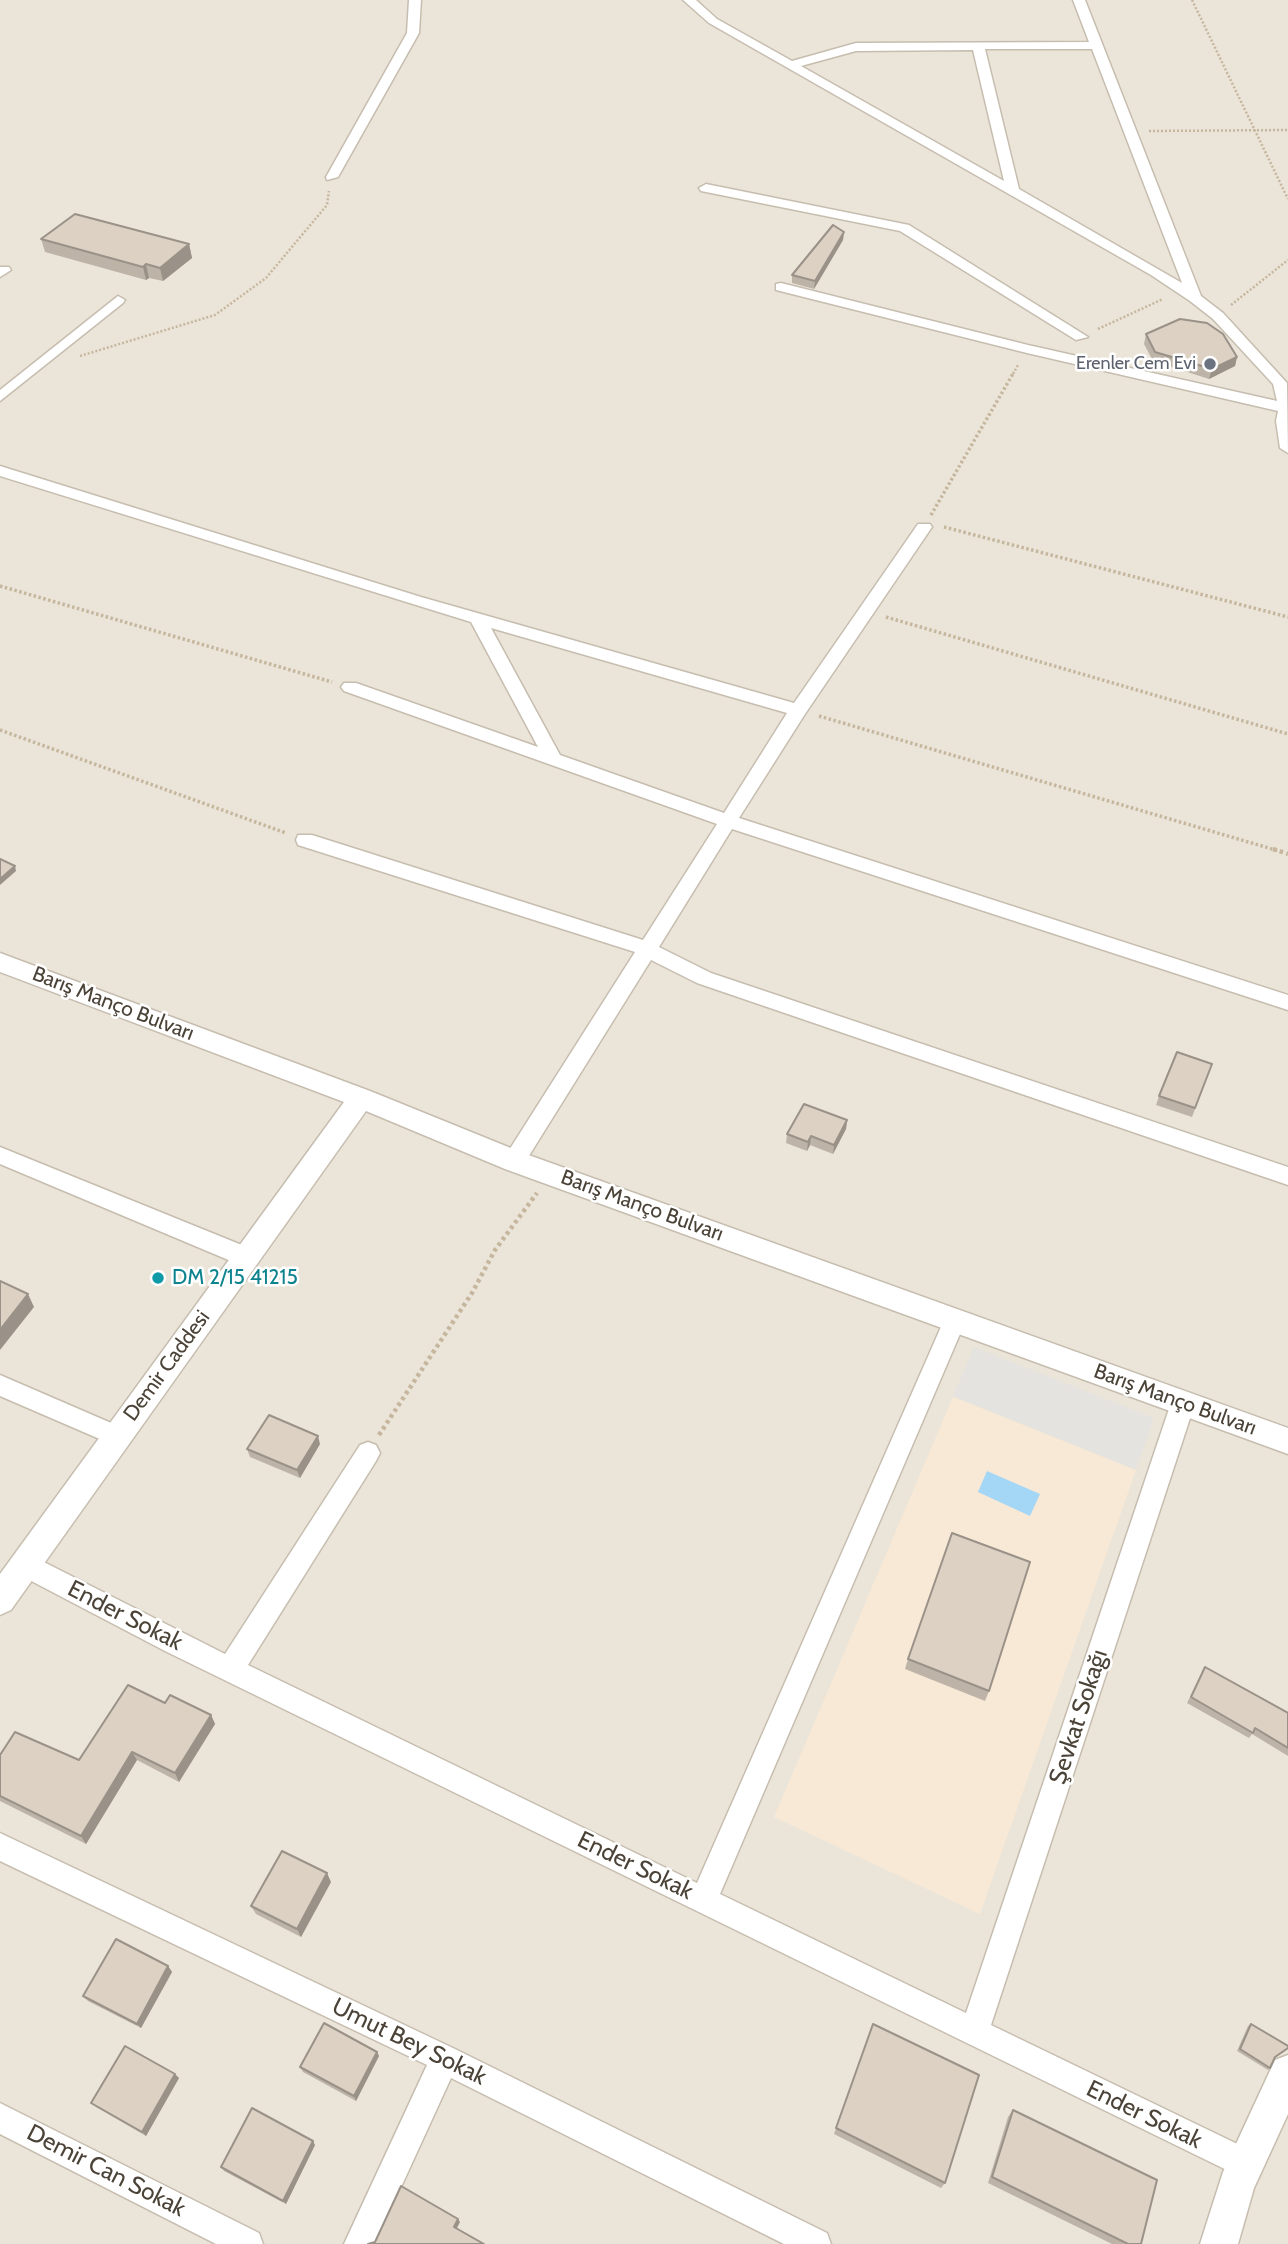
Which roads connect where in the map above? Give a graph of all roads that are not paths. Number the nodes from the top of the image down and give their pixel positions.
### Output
1 (415, 0) edge
2 (689, 0) edge
3 (1079, 0) edge
4 (1097, 45) junction
5 (978, 46) junction
6 (790, 65) junction
7 (332, 177) road end
8 (706, 188) dead end
9 (1013, 191) junction
10 (781, 287) dead end
11 (1195, 298) junction
12 (118, 300) dead end
13 (1081, 337) road end
14 (1284, 383) edge
15 (0, 397) edge
16 (1286, 408) junction
17 (1288, 447) edge
18 (0, 471) edge
19 (925, 525) road end
20 (478, 619) junction
21 (350, 687) road end
22 (798, 710) junction
23 (554, 758) junction
24 (728, 821) junction
25 (305, 840) road end
26 (648, 949) junction
27 (0, 962) edge
28 (1288, 1003) edge
29 (361, 1098) junction
30 (0, 1155) edge
31 (513, 1161) junction
32 (1288, 1176) edge
33 (246, 1257) junction
34 (955, 1320) junction
35 (0, 1385) edge
36 (1183, 1403) junction
37 (117, 1436) junction
38 (1288, 1441) edge
39 (368, 1453) road end
40 (25, 1565) junction
41 (0, 1600) edge
42 (231, 1668) junction
43 (0, 1847) edge
44 (704, 1899) junction
45 (974, 2032) junction
46 (445, 2059) junction
47 (1288, 2073) edge
48 (0, 2118) edge
49 (1245, 2164) junction
50 (248, 2244) edge
51 (359, 2244) edge
52 (816, 2244) edge
53 (1219, 2244) edge

1 - 7 street
2 - 6 street
3 - 4 street
4 - 5 street
4 - 11 street
5 - 6 street
5 - 9 street
6 - 9 street
8 - 13 street
9 - 11 street
10 - 16 street
11 - 14 street
12 - 15 street
14 - 16 street
16 - 17 street
18 - 20 street
19 - 22 street
20 - 22 street
20 - 23 street
21 - 23 street
22 - 24 street
23 - 24 street
24 - 26 street
24 - 28 street
25 - 26 street
26 - 31 street
26 - 32 street
27 - 29 street, Barış Manço Bulvarı
29 - 31 street, Barış Manço Bulvarı
29 - 33 street, Demir Caddesi
30 - 33 street
31 - 34 street, Barış Manço Bulvarı
33 - 37 street, Demir Caddesi
34 - 36 street, Barış Manço Bulvarı
34 - 44 street
35 - 37 street
36 - 38 street, Barış Manço Bulvarı
36 - 45 street, Şevkat Sokağı
37 - 40 street, Demir Caddesi
39 - 42 street
40 - 41 street, Demir Caddesi
40 - 42 street, Ender Sokak
42 - 44 street, Ender Sokak
43 - 46 street, Umut Bey Sokak
44 - 45 street, Ender Sokak
45 - 49 street, Ender Sokak
46 - 51 street
46 - 52 street, Umut Bey Sokak
47 - 49 street
48 - 50 street, Demir Can Sokak
49 - 53 street

